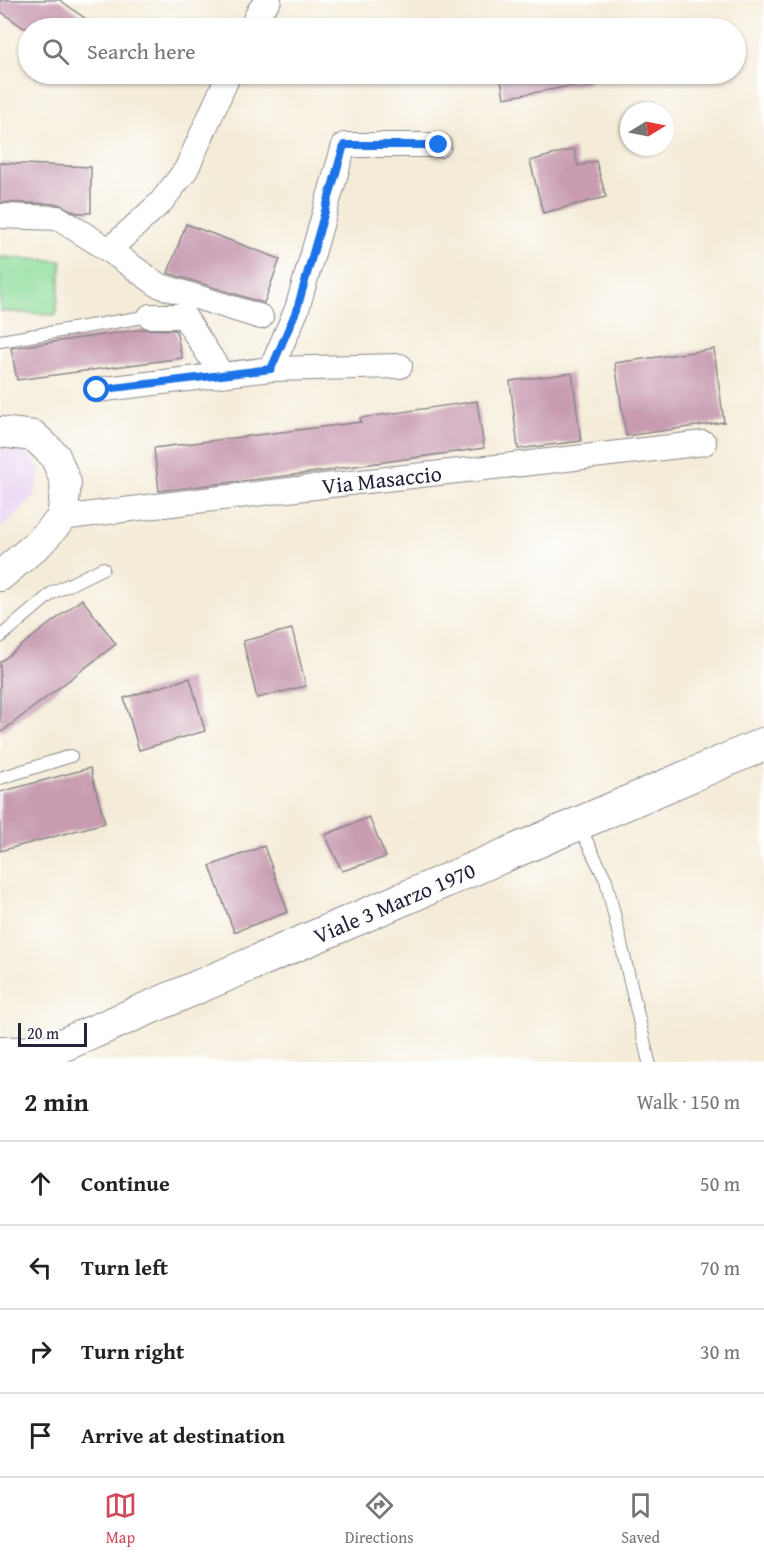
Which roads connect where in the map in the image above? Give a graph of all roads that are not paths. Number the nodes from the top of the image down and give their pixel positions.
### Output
1 (269, 0) edge
2 (256, 18) edge
3 (225, 84) edge
4 (439, 145) dead end
5 (0, 216) edge
6 (109, 250) junction
7 (150, 316) joint
8 (261, 317) dead end
9 (0, 341) edge
10 (400, 366) dead end
11 (271, 369) junction
12 (222, 375) junction
13 (97, 390) dead end
14 (0, 432) edge
15 (704, 443) dead end
16 (62, 518) junction
17 (103, 568) dead end
18 (0, 576) edge
19 (0, 637) edge
20 (764, 744) edge
21 (71, 756) dead end
22 (0, 778) edge
23 (578, 824) junction
24 (0, 1052) edge
25 (37, 1057) edge
26 (649, 1062) edge

1 - 2 street
3 - 6 street
4 - 11 street
5 - 6 street
6 - 8 street
7 - 9 lane
7 - 12 street
10 - 11 street
11 - 12 street
12 - 13 street
14 - 16 street
15 - 16 street, Via Masaccio
16 - 18 street
17 - 19 lane
20 - 23 main road, Viale 3 Marzo 1970
21 - 22 lane
23 - 25 main road, Viale 3 Marzo 1970
23 - 26 lane
24 - 25 street

